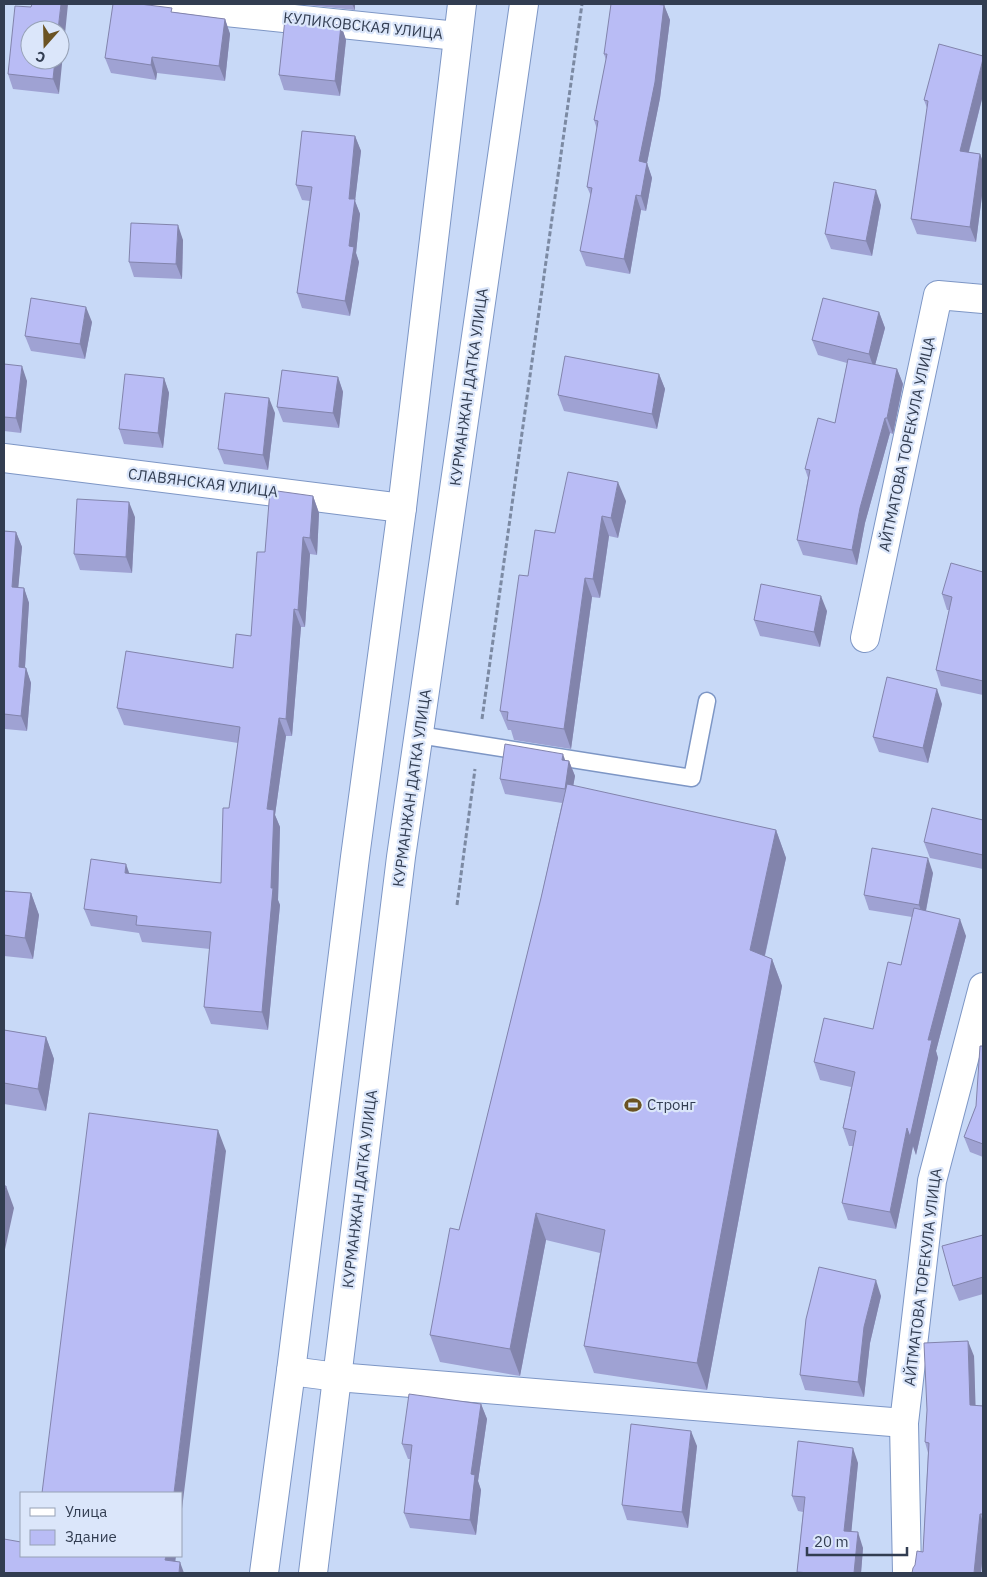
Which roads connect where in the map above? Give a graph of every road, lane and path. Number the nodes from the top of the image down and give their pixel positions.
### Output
1 (150, 4) edge
2 (462, 4) edge
3 (524, 4) edge
4 (582, 4) edge
5 (457, 36) junction
6 (983, 299) edge
7 (4, 458) edge
8 (402, 508) junction
9 (865, 638) dead end
10 (707, 700) dead end
11 (419, 735) junction
12 (478, 744) junction
13 (457, 905) dead end
14 (983, 987) edge
15 (292, 1372) junction
16 (336, 1377) junction
17 (904, 1423) junction
18 (264, 1573) edge
19 (313, 1573) edge
20 (908, 1573) edge

1 - 5 main road, КУЛИКОВСКАЯ УЛИЦА
2 - 5 main road
3 - 11 main road, КУРМАНЖАН ДАТКА УЛИЦА
4 - 12 path
5 - 8 main road
6 - 9 main road, АЙТМАТОВА ТОРЕКУЛА УЛИЦА
7 - 8 main road, СЛАВЯНСКАЯ УЛИЦА
8 - 15 main road
10 - 12 lane
11 - 12 lane
11 - 16 main road, КУРМАНЖАН ДАТКА УЛИЦА
12 - 13 path
14 - 17 main road, АЙТМАТОВА ТОРЕКУЛА УЛИЦА
15 - 16 main road
15 - 18 main road
16 - 17 main road
16 - 19 main road, КУРМАНЖАН ДАТКА УЛИЦА
17 - 20 main road, АЙТМАТОВА ТОРЕКУЛА УЛИЦА

